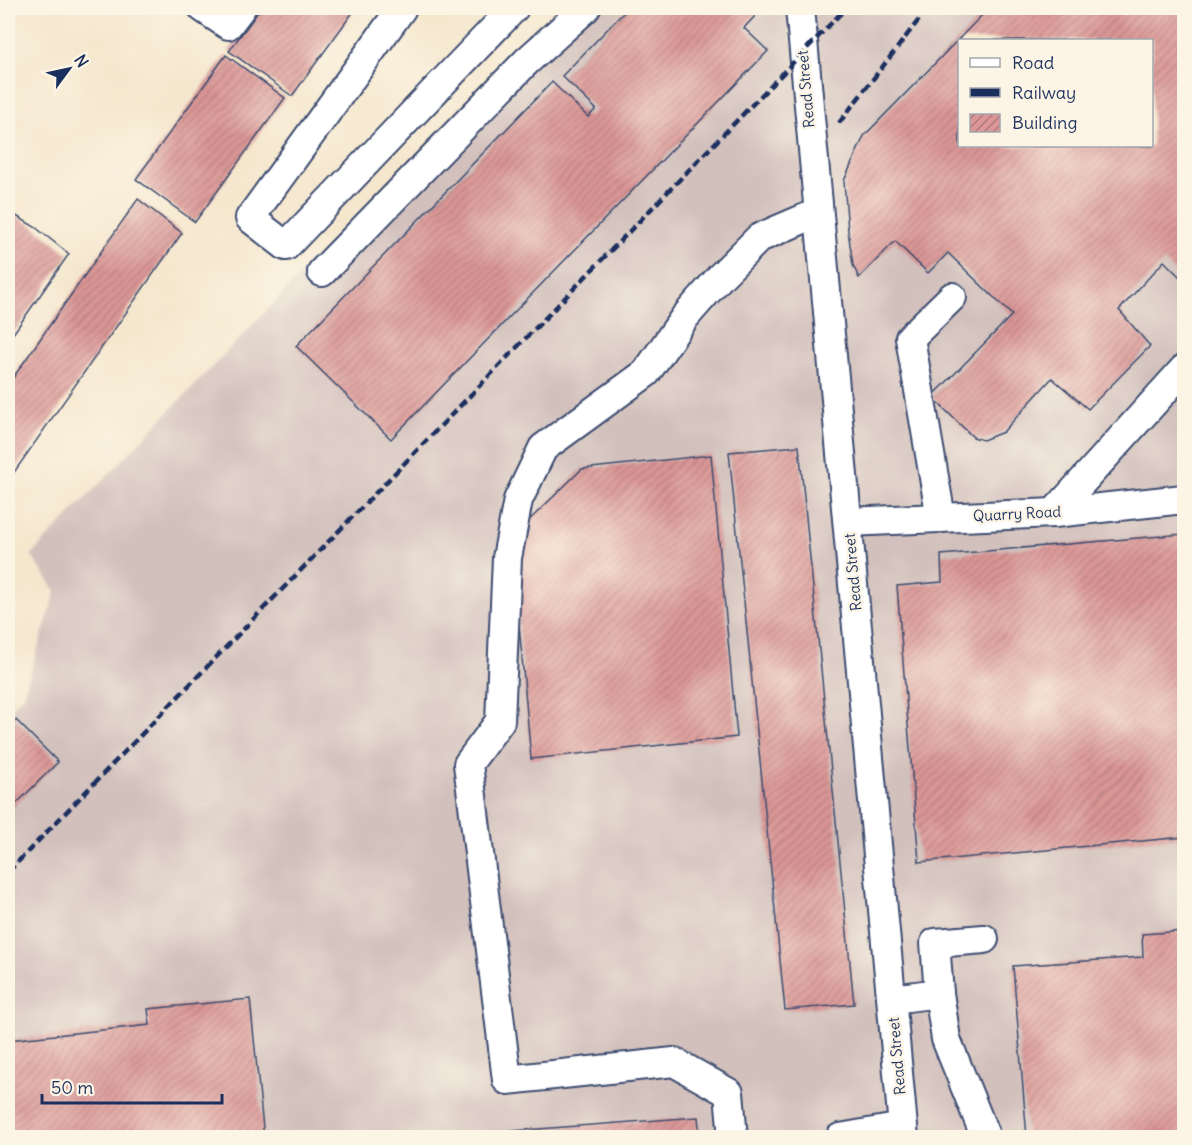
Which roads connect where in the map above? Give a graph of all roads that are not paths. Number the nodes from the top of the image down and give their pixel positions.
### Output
1 (203, 8) edge
2 (241, 8) edge
3 (402, 8) edge
4 (514, 8) edge
5 (586, 8) edge
6 (800, 8) edge
7 (817, 213) junction
8 (322, 272) dead end
9 (952, 297) dead end
10 (1185, 369) edge
11 (1185, 499) edge
12 (1054, 513) junction
13 (942, 518) junction
14 (848, 522) junction
15 (984, 939) dead end
16 (939, 993) junction
17 (892, 999) junction
18 (904, 1132) edge
19 (733, 1137) edge
20 (840, 1137) edge
21 (986, 1137) edge

1 - 2 street
3 - 4 street
5 - 8 street
6 - 7 street, Read Street
7 - 14 street, Read Street
7 - 19 street
9 - 13 street
10 - 12 street
11 - 12 street, Quarry Road
12 - 13 street, Quarry Road
13 - 14 street, Quarry Road
14 - 17 street, Read Street
15 - 16 street
16 - 17 street
16 - 21 street
17 - 18 street, Read Street
18 - 20 street

